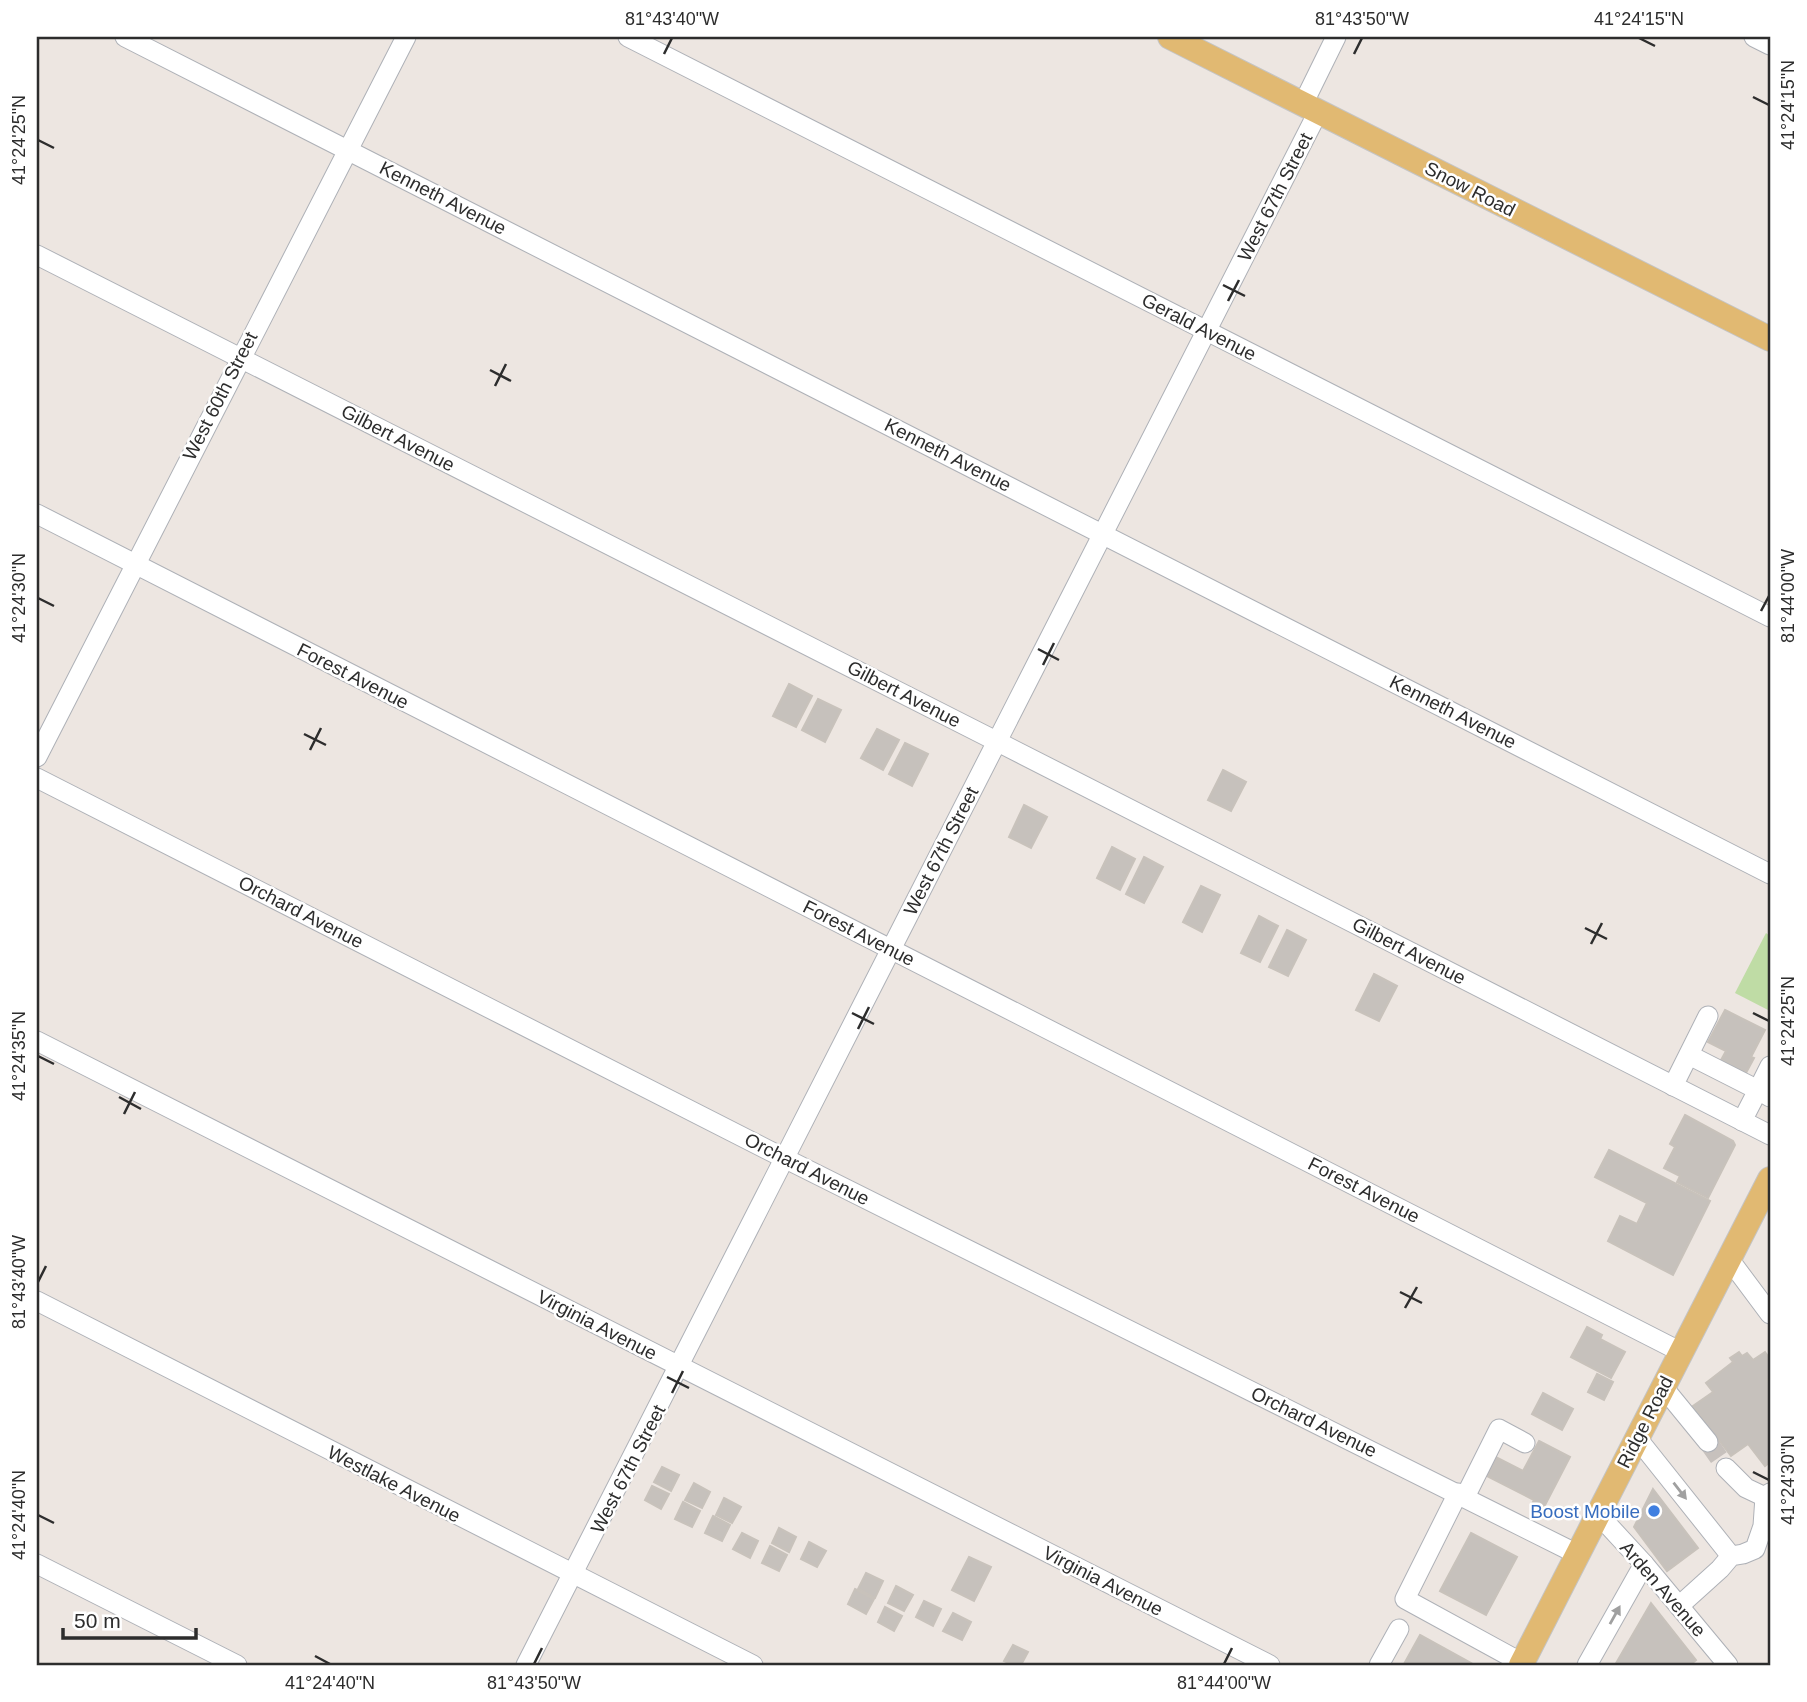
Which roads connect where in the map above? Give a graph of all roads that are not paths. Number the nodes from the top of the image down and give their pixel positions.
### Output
1 (125, 37) edge
2 (405, 37) edge
3 (628, 37) edge
4 (1170, 37) edge
5 (1336, 37) edge
6 (1754, 37) edge
7 (1770, 45) edge
8 (1310, 108) junction
9 (346, 149) junction
10 (37, 255) edge
11 (1206, 331) junction
12 (1770, 339) edge
13 (240, 358) junction
14 (37, 514) edge
15 (1102, 533) junction
16 (135, 564) junction
17 (1770, 617) edge
18 (998, 742) junction
19 (37, 757) edge
20 (37, 778) edge
21 (1768, 867) edge
22 (891, 949) junction
23 (1708, 1016) dead end
24 (37, 1041) edge
25 (1689, 1055) junction
26 (1770, 1066) edge
27 (1673, 1086) junction
28 (1764, 1093) edge
29 (1742, 1121) junction
30 (1770, 1136) edge
31 (786, 1158) junction
32 (1770, 1179) edge
33 (1728, 1259) junction
34 (37, 1301) edge
35 (1770, 1314) edge
36 (1681, 1352) junction
37 (680, 1367) junction
38 (1662, 1387) junction
39 (1637, 1438) junction
40 (1708, 1442) tunnel mouth
41 (1525, 1443) dead end
42 (1726, 1468) tunnel mouth
43 (1462, 1495) junction
44 (1768, 1495) edge
45 (1597, 1513) junction
46 (1579, 1555) junction
47 (1731, 1556) junction
48 (37, 1564) edge
49 (1644, 1564) junction
50 (573, 1576) junction
51 (1679, 1606) junction
52 (1399, 1629) dead end
53 (1522, 1664) edge
54 (237, 1665) edge
55 (526, 1665) edge
56 (753, 1665) edge
57 (1270, 1665) edge
58 (1379, 1665) edge
59 (1587, 1665) edge
60 (1728, 1665) edge

1 - 9 street, Kenneth Avenue
2 - 9 street, West 60th Street
3 - 11 street, Gerald Avenue
4 - 8 main road, Snow Road
5 - 8 street, West 67th Street
6 - 7 street
8 - 11 street, West 67th Street
8 - 12 main road, Snow Road
9 - 13 street, West 60th Street
9 - 15 street, Kenneth Avenue
10 - 13 street, Gilbert Avenue
11 - 15 street, West 67th Street
11 - 17 street, Gerald Avenue
13 - 16 street, West 60th Street
13 - 18 street, Gilbert Avenue
14 - 16 street, Forest Avenue
15 - 18 street, West 67th Street
15 - 21 street, Kenneth Avenue
16 - 19 street, West 60th Street
16 - 22 street, Forest Avenue
18 - 22 street, West 67th Street
18 - 27 street, Gilbert Avenue
20 - 31 street, Orchard Avenue
22 - 31 street, West 67th Street
22 - 36 street, Forest Avenue
23 - 25 street
24 - 37 street, Virginia Avenue
25 - 27 street
25 - 28 street
26 - 28 street
27 - 29 street, Gilbert Avenue
28 - 29 street
29 - 30 street, Gilbert Avenue
31 - 37 street, West 67th Street
31 - 43 street, Orchard Avenue
32 - 33 main road, Ridge Road
33 - 35 street
33 - 36 main road, Ridge Road
34 - 50 street, Westlake Avenue
36 - 38 main road, Ridge Road
37 - 50 street, West 67th Street
37 - 57 street, Virginia Avenue
38 - 39 main road, Ridge Road
38 - 40 street
39 - 45 main road, Ridge Road
39 -> 47 street
41 - 43 street
42 - 44 street
43 - 46 street, Orchard Avenue
43 - 53 street
44 - 47 street
45 - 46 main road, Ridge Road
45 - 49 street, Arden Avenue
46 - 53 main road, Ridge Road
47 - 51 street
48 - 54 street
49 - 51 street, Arden Avenue
59 -> 49 street
50 - 55 street, West 67th Street
50 - 56 street, Westlake Avenue
51 - 60 street, Arden Avenue
52 - 58 street

